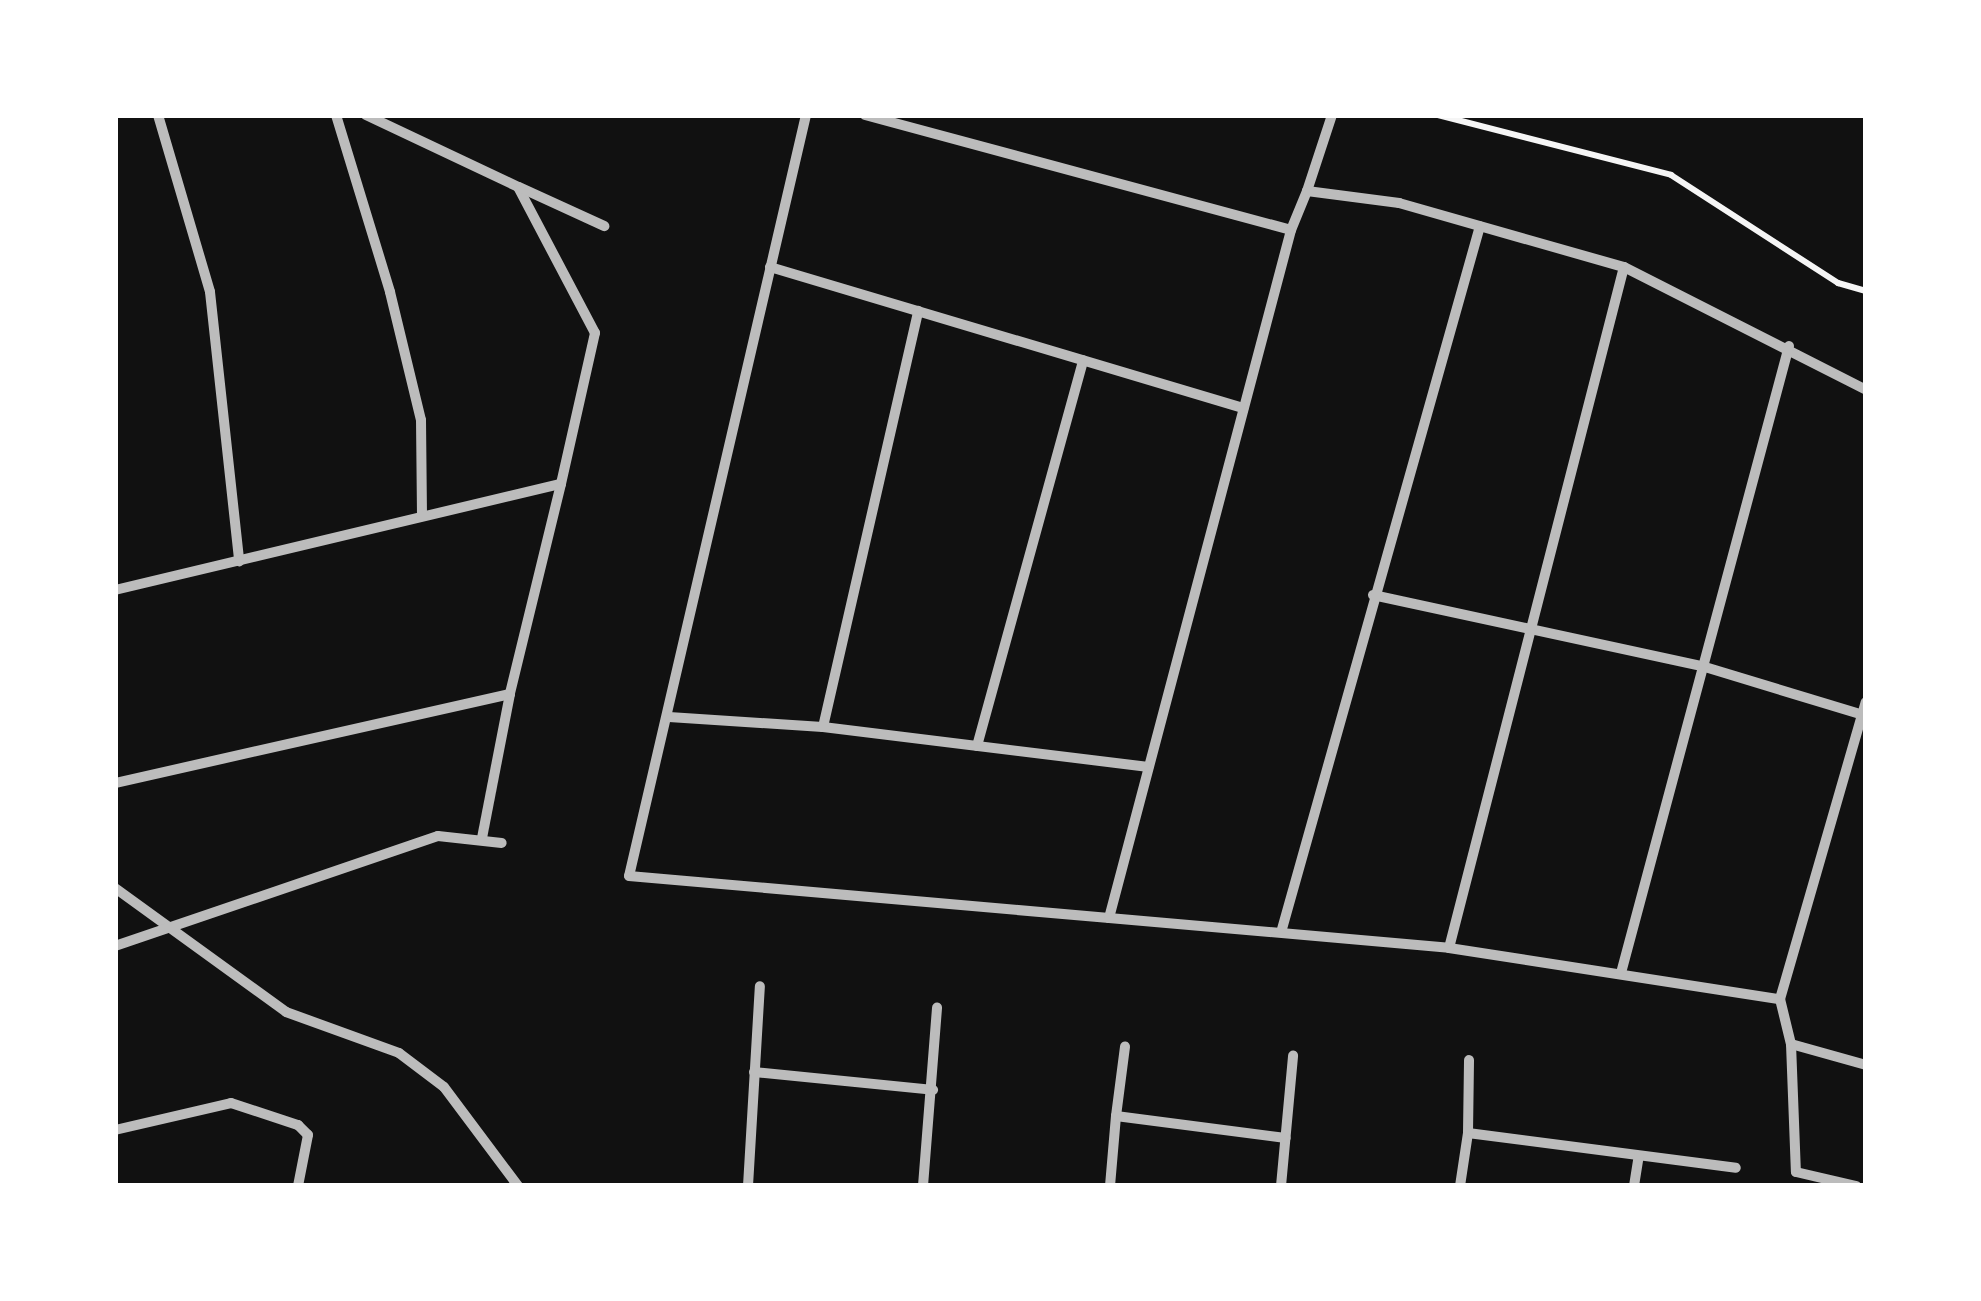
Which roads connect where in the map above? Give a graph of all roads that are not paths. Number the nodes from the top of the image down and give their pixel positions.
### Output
1 (158, 115) edge
2 (336, 115) edge
3 (366, 115) edge
4 (806, 115) edge
5 (864, 115) edge
6 (1332, 115) edge
7 (518, 187) junction
8 (1307, 191) junction
9 (604, 226) dead end
10 (1480, 226) junction
11 (1291, 230) junction
12 (770, 267) junction
13 (1624, 267) junction
14 (918, 311) junction
15 (1789, 346) junction
16 (1082, 360) junction
17 (1866, 390) edge
18 (1243, 408) junction
19 (561, 484) junction
20 (422, 516) junction
21 (238, 560) junction
22 (115, 590) edge
23 (1373, 595) junction
24 (1534, 627) junction
25 (1706, 667) junction
26 (510, 694) junction
27 (1866, 702) edge
28 (1864, 716) edge
29 (670, 717) junction
30 (823, 728) junction
31 (977, 746) junction
32 (1149, 766) junction
33 (115, 783) edge
34 (482, 838) junction
35 (502, 843) dead end
36 (115, 888) edge
37 (1108, 918) junction
38 (171, 926) junction
39 (1282, 930) junction
40 (115, 946) edge
41 (1449, 948) junction
42 (1621, 972) junction
43 (760, 986) dead end
44 (1780, 999) junction
45 (938, 1008) dead end
46 (1791, 1044) junction
47 (1125, 1047) dead end
48 (1293, 1056) dead end
49 (1469, 1060) dead end
50 (1866, 1065) edge
51 (754, 1072) junction
52 (932, 1090) junction
53 (1116, 1116) junction
54 (115, 1130) edge
55 (1468, 1133) junction
56 (1286, 1138) junction
57 (1639, 1156) junction
58 (1736, 1168) dead end
59 (298, 1186) edge
60 (518, 1186) edge
61 (748, 1186) edge
62 (923, 1186) edge
63 (1110, 1186) edge
64 (1281, 1186) edge
65 (1460, 1186) edge
66 (1634, 1186) edge
67 (1856, 1186) edge

1 - 21 street
2 - 20 street
3 - 7 street
4 - 12 street
5 - 11 street
6 - 8 street
7 - 9 street
7 - 19 street
8 - 10 street
8 - 11 street
10 - 13 street
10 - 23 street
11 - 18 street
12 - 14 street
12 - 29 street
13 - 15 street
13 - 24 street
14 - 16 street
14 - 30 street
15 - 17 street
15 - 25 street
16 - 18 street
16 - 31 street
18 - 32 street
19 - 20 street
19 - 26 street
20 - 21 street
21 - 22 street
23 - 24 street
23 - 39 street
24 - 25 street
24 - 41 street
25 - 28 street
25 - 42 street
26 - 33 street
26 - 34 street
27 - 28 street
28 - 44 street
29 - 30 street
29 - 37 street
30 - 31 street
31 - 32 street
32 - 37 street
34 - 35 street
34 - 38 street
36 - 38 street
37 - 39 street
38 - 40 street
38 - 60 street
39 - 41 street
41 - 42 street
42 - 44 street
43 - 51 street
44 - 46 street
45 - 52 street
46 - 50 street
46 - 67 street
47 - 53 street
48 - 56 street
49 - 55 street
51 - 52 street
51 - 61 street
52 - 62 street
53 - 56 street
53 - 63 street
54 - 59 street
55 - 57 street
55 - 65 street
56 - 64 street
57 - 58 street
57 - 66 street

